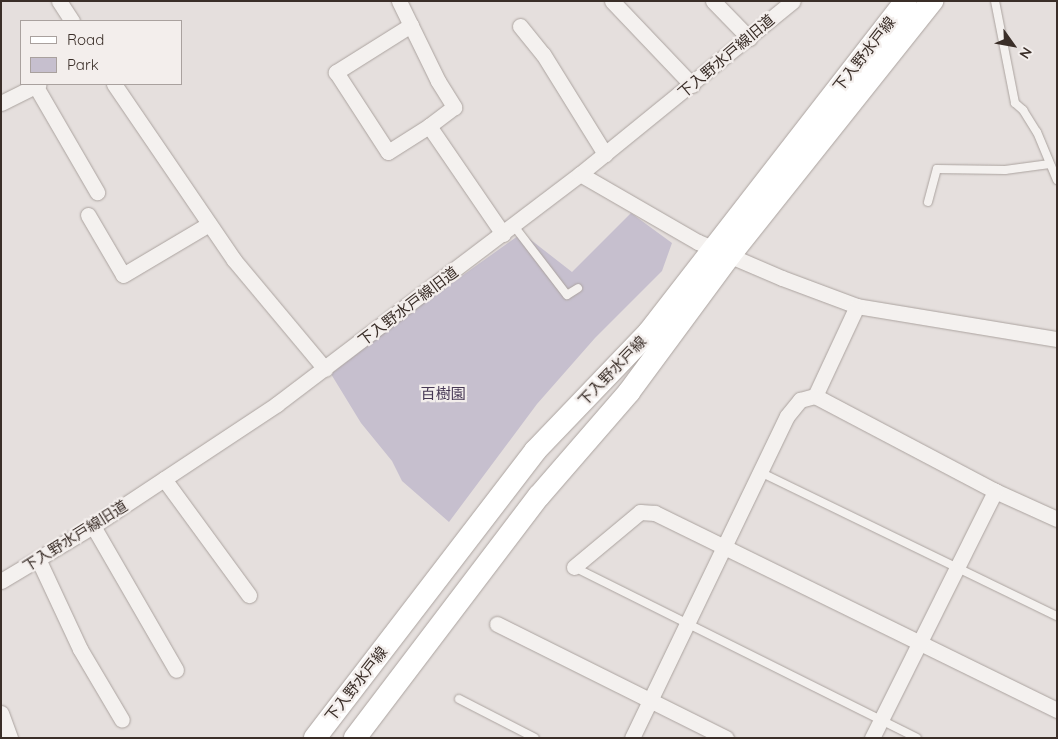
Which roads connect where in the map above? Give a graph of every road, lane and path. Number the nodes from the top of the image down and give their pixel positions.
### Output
1 (59, 1) edge
2 (399, 1) edge
3 (612, 1) edge
4 (713, 1) edge
5 (793, 1) edge
6 (906, 1) edge
7 (932, 1) edge
8 (995, 1) edge
9 (71, 20) edge
10 (411, 25) junction
11 (520, 26) dead end
12 (749, 38) junction
13 (37, 85) edge
14 (115, 85) edge
15 (692, 85) junction
16 (1, 103) edge
17 (429, 126) junction
18 (605, 154) junction
19 (1050, 164) junction
20 (580, 174) junction
21 (1057, 180) edge
22 (97, 192) dead end
23 (928, 202) dead end
24 (88, 215) dead end
25 (209, 224) junction
26 (508, 230) junction
27 (721, 252) junction
28 (578, 288) dead end
29 (857, 306) junction
30 (1057, 339) edge
31 (325, 369) junction
32 (815, 396) junction
33 (760, 472) junction
34 (164, 479) junction
35 (996, 492) junction
36 (1057, 519) edge
37 (93, 526) junction
38 (723, 548) junction
39 (39, 561) junction
40 (574, 567) joint
41 (956, 568) junction
42 (1, 581) edge
43 (249, 595) dead end
44 (1057, 616) edge
45 (686, 622) junction
46 (497, 624) dead end
47 (920, 644) junction
48 (176, 670) dead end
49 (459, 699) dead end
50 (650, 700) junction
51 (1057, 710) edge
52 (1, 713) edge
53 (122, 720) dead end
54 (880, 720) junction
55 (10, 738) edge
56 (315, 738) edge
57 (355, 738) edge
58 (535, 738) edge
59 (632, 738) edge
60 (726, 738) edge
61 (872, 738) edge
62 (917, 738) edge

1 - 9 street
2 - 10 street
3 - 15 street
4 - 12 street
5 - 12 street, 下入野水戸線旧道
6 - 27 main road, 下入野水戸線
7 - 27 main road, 下入野水戸線
8 - 19 lane
10 - 17 street
10 - 17 street
11 - 18 street
12 - 15 street, 下入野水戸線旧道
13 - 16 street
13 - 22 street
14 - 25 street
15 - 18 street, 下入野水戸線旧道
17 - 26 street
18 - 20 street, 下入野水戸線旧道
19 - 21 lane
19 - 23 lane
20 - 26 street, 下入野水戸線旧道
20 - 27 street
24 - 25 street
25 - 31 street
26 - 28 lane
26 - 31 street, 下入野水戸線旧道
27 - 29 street
27 - 56 main road, 下入野水戸線
27 - 57 main road, 下入野水戸線
29 - 30 street
29 - 32 street
31 - 34 street, 下入野水戸線旧道
32 - 33 street
32 - 35 street
33 - 38 street
33 - 41 lane
34 - 37 street, 下入野水戸線旧道
34 - 43 street
35 - 36 street
35 - 41 street
37 - 39 street, 下入野水戸線旧道
37 - 48 street
38 - 40 street
38 - 45 street
38 - 47 street
39 - 42 street, 下入野水戸線旧道
39 - 53 street
40 - 45 lane
41 - 44 lane
41 - 47 street
45 - 50 street
45 - 54 lane
46 - 50 street
47 - 51 street
47 - 54 street
49 - 58 lane
50 - 59 street
50 - 60 street
52 - 55 street
54 - 61 street
54 - 62 lane

